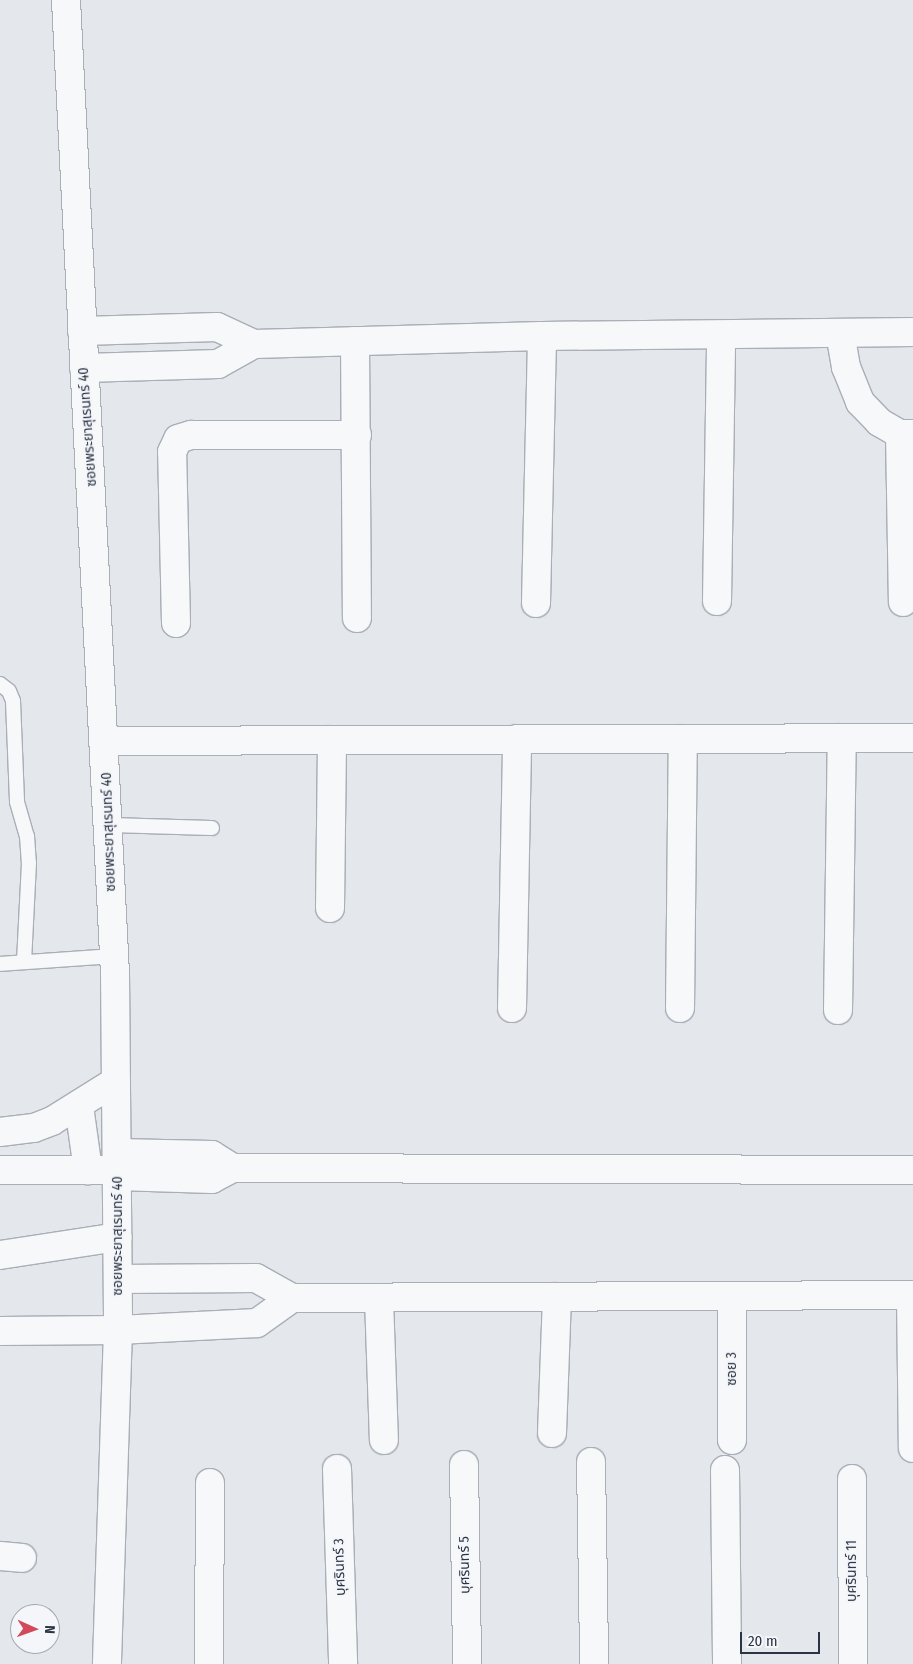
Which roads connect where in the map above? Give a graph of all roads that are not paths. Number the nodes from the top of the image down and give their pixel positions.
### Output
1 (66, 0) edge
2 (82, 331) junction
3 (913, 332) edge
4 (840, 333) junction
5 (721, 335) junction
6 (542, 336) junction
7 (355, 341) junction
8 (254, 344) junction
9 (84, 368) junction
10 (906, 434) edge
11 (357, 435) junction
12 (717, 601) dead end
13 (903, 602) dead end
14 (536, 603) dead end
15 (357, 618) dead end
16 (176, 624) dead end
17 (0, 684) edge
18 (842, 738) junction
19 (913, 738) edge
20 (517, 739) junction
21 (683, 739) junction
22 (332, 740) junction
23 (106, 741) junction
24 (109, 825) junction
25 (212, 828) dead end
26 (330, 908) dead end
27 (114, 956) junction
28 (24, 962) junction
29 (0, 964) edge
30 (512, 1008) dead end
31 (680, 1008) dead end
32 (838, 1010) dead end
33 (116, 1081) junction
34 (79, 1106) junction
35 (0, 1132) edge
36 (117, 1167) junction
37 (0, 1170) edge
38 (88, 1170) junction
39 (913, 1170) edge
40 (118, 1236) junction
41 (0, 1255) edge
42 (118, 1278) junction
43 (912, 1295) edge
44 (557, 1297) junction
45 (292, 1298) junction
46 (732, 1298) junction
47 (379, 1299) junction
48 (118, 1330) junction
49 (0, 1331) edge
50 (552, 1433) dead end
51 (384, 1440) dead end
52 (732, 1440) dead end
53 (913, 1448) edge
54 (591, 1462) dead end
55 (464, 1465) dead end
56 (337, 1469) dead end
57 (725, 1470) dead end
58 (852, 1479) dead end
59 (210, 1483) dead end
60 (107, 1664) edge
61 (209, 1664) edge
62 (342, 1664) edge
63 (467, 1664) edge
64 (594, 1664) edge
65 (727, 1664) edge
66 (852, 1664) edge

1 - 2 street, ซอยพระยาสุเรนทร์ 40
2 - 8 street
2 - 9 street, ซอยพระยาสุเรนทร์ 40
3 - 4 street
4 - 5 street
4 - 10 street
5 - 6 street
5 - 12 street
6 - 7 street
6 - 14 street
7 - 8 street
7 - 11 street
8 - 9 street
9 - 23 street, ซอยพระยาสุเรนทร์ 40
10 - 13 street
11 - 15 street
11 - 16 street
17 - 28 lane
18 - 19 street
18 - 21 street
18 - 32 street
20 - 21 street
20 - 22 street
20 - 30 street
21 - 31 street
22 - 23 street
22 - 26 street
23 - 24 street, ซอยพระยาสุเรนทร์ 40
24 - 25 lane
24 - 27 street, ซอยพระยาสุเรนทร์ 40
27 - 28 lane
27 - 33 street, ซอยพระยาสุเรนทร์ 40
28 - 29 lane
33 - 34 street
33 - 36 street, ซอยพระยาสุเรนทร์ 40
34 - 35 street
34 - 38 street
36 - 38 street
36 - 39 street
36 - 40 street, ซอยพระยาสุเรนทร์ 40
37 - 38 street
40 - 41 street
40 - 42 street, ซอยพระยาสุเรนทร์ 40
42 - 45 street
42 - 48 street, ซอยพระยาสุเรนทร์ 40
43 - 46 street
43 - 53 street
44 - 46 street
44 - 47 street
44 - 50 street
45 - 47 street
45 - 48 street
46 - 52 street, ซอย 3
47 - 51 street
48 - 49 street
48 - 60 street, ซอยพระยาสุเรนทร์ 40
54 - 64 street
55 - 63 street, บุศรินทร์ 5
56 - 62 street, บุศรินทร์ 3
57 - 65 street
58 - 66 street, บุศรินทร์ 11
59 - 61 street

